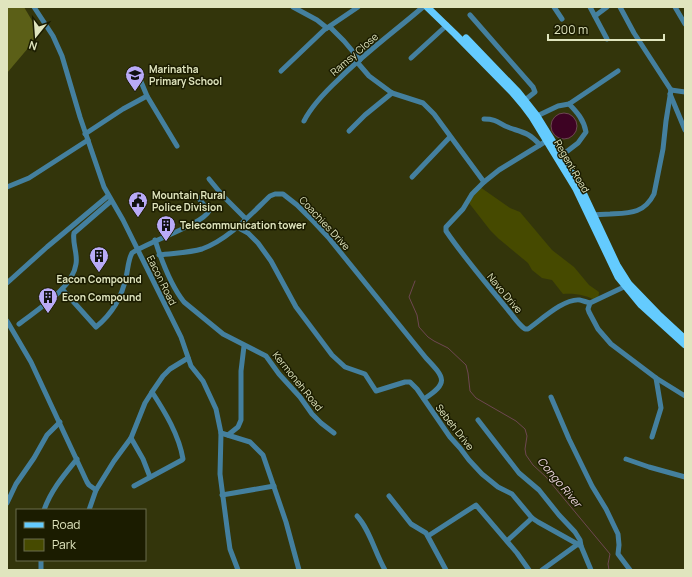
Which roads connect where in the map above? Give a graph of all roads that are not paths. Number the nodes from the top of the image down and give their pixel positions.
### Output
1 (34, 7) edge
2 (358, 7) edge
3 (423, 7) edge
4 (427, 7) edge
5 (433, 7) edge
6 (554, 7) edge
7 (590, 7) edge
8 (608, 7) edge
9 (620, 7) edge
10 (675, 7) edge
11 (296, 8) edge
12 (470, 15) dead end
13 (595, 16) junction
14 (562, 18) dead end
15 (685, 24) edge
16 (447, 26) junction
17 (329, 27) junction
18 (607, 39) dead end
19 (470, 46) junction
20 (410, 58) dead end
21 (482, 58) junction
22 (358, 61) junction
23 (281, 71) dead end
24 (618, 71) dead end
25 (137, 72) dead end
26 (671, 92) junction
27 (685, 92) edge
28 (392, 93) junction
29 (147, 96) junction
30 (525, 100) junction
31 (569, 104) junction
32 (536, 116) junction
33 (484, 119) dead end
34 (304, 121) dead end
35 (685, 130) edge
36 (349, 131) dead end
37 (85, 134) junction
38 (450, 136) junction
39 (88, 140) junction
40 (546, 141) junction
41 (177, 146) dead end
42 (561, 156) junction
43 (412, 176) dead end
44 (209, 179) dead end
45 (484, 182) junction
46 (7, 187) edge
47 (196, 195) dead end
48 (110, 198) junction
49 (591, 215) junction
50 (246, 219) junction
51 (237, 227) junction
52 (155, 240) junction
53 (138, 250) junction
54 (159, 254) junction
55 (7, 283) edge
56 (627, 285) junction
57 (62, 289) junction
58 (590, 303) junction
59 (7, 321) edge
60 (19, 324) dead end
61 (685, 339) edge
62 (685, 345) edge
63 (244, 346) junction
64 (188, 358) junction
65 (656, 378) junction
66 (152, 392) junction
67 (685, 396) edge
68 (551, 397) dead end
69 (424, 399) junction
70 (478, 420) dead end
71 (60, 422) junction
72 (221, 433) junction
73 (334, 433) dead end
74 (228, 435) junction
75 (652, 437) dead end
76 (131, 438) junction
77 (76, 459) junction
78 (626, 459) dead end
79 (150, 477) junction
80 (685, 477) edge
81 (134, 486) dead end
82 (274, 486) junction
83 (96, 490) junction
84 (222, 495) junction
85 (389, 496) dead end
86 (7, 503) edge
87 (44, 509) edge
88 (89, 509) edge
89 (358, 516) dead end
90 (532, 518) junction
91 (428, 536) junction
92 (507, 541) junction
93 (579, 545) junction
94 (238, 570) edge
95 (299, 570) edge
96 (385, 570) edge
97 (446, 570) edge
98 (529, 570) edge
99 (542, 570) edge
100 (591, 570) edge
101 (630, 570) edge

1 - 37 street, Eacon Road
2 - 17 street
3 - 22 street, Ramsy Close
4 - 16 main road, Regent Road
5 - 19 main road, Regent Road
6 - 14 street
7 - 13 street
8 - 13 street
9 - 26 street
10 - 15 street
11 - 17 street
12 - 30 street
13 - 18 street
16 - 19 main road, Regent Road
16 - 20 street
17 - 22 street
17 - 23 street
19 - 21 main road, Regent Road
21 - 30 main road, Regent Road
21 - 40 main road, Regent Road
22 - 28 street
22 - 34 street, Ramsy Close
24 - 31 street
25 - 29 street
26 - 27 street
26 - 35 street
26 - 49 street
28 - 36 street
28 - 38 street
29 - 37 street
29 - 41 street
30 - 32 main road, Regent Road
31 - 32 street
31 - 42 street
32 - 40 main road, Regent Road
33 - 40 street
37 - 39 street, Eacon Road
38 - 43 street
38 - 45 street
39 - 46 street
39 - 48 street, Eacon Road
40 - 42 main road, Regent Road
40 - 45 street
40 - 49 main road, Regent Road
42 - 49 main road, Regent Road
44 - 50 street
45 - 58 street, Navo Drive
47 - 52 street
48 - 53 street, Eacon Road
48 - 55 street
48 - 57 street
49 - 56 main road, Regent Road
50 - 51 street, Coachies Drive
50 - 69 street, Coachies Drive
51 - 54 street, Coachies Drive
51 - 69 street, Sebeh Drive
52 - 53 street
52 - 54 street, Kermoneh Road
53 - 57 street
53 - 64 street, Eacon Road
54 - 63 street, Kermoneh Road
56 - 58 street, Navo Drive
56 - 61 main road, Regent Road
56 - 62 main road, Regent Road
57 - 60 street
58 - 65 street
59 - 71 street
63 - 73 street, Kermoneh Road
63 - 74 street
64 - 66 street
64 - 72 street, Eacon Road
65 - 67 street
65 - 75 street
66 - 76 street
66 - 79 street
68 - 101 street
69 - 90 street, Sebeh Drive
70 - 93 street
71 - 77 street
71 - 86 street
72 - 74 street
72 - 84 street, Eacon Road
74 - 82 street
76 - 79 street
76 - 83 street
77 - 83 street
77 - 87 street
78 - 80 street
79 - 81 street
82 - 84 street
82 - 95 street
83 - 88 street
84 - 94 street, Eacon Road
85 - 91 street
89 - 96 street
90 - 92 street
90 - 93 street, Sebeh Drive
91 - 92 street
91 - 97 street
92 - 98 street
93 - 99 street
93 - 100 street

